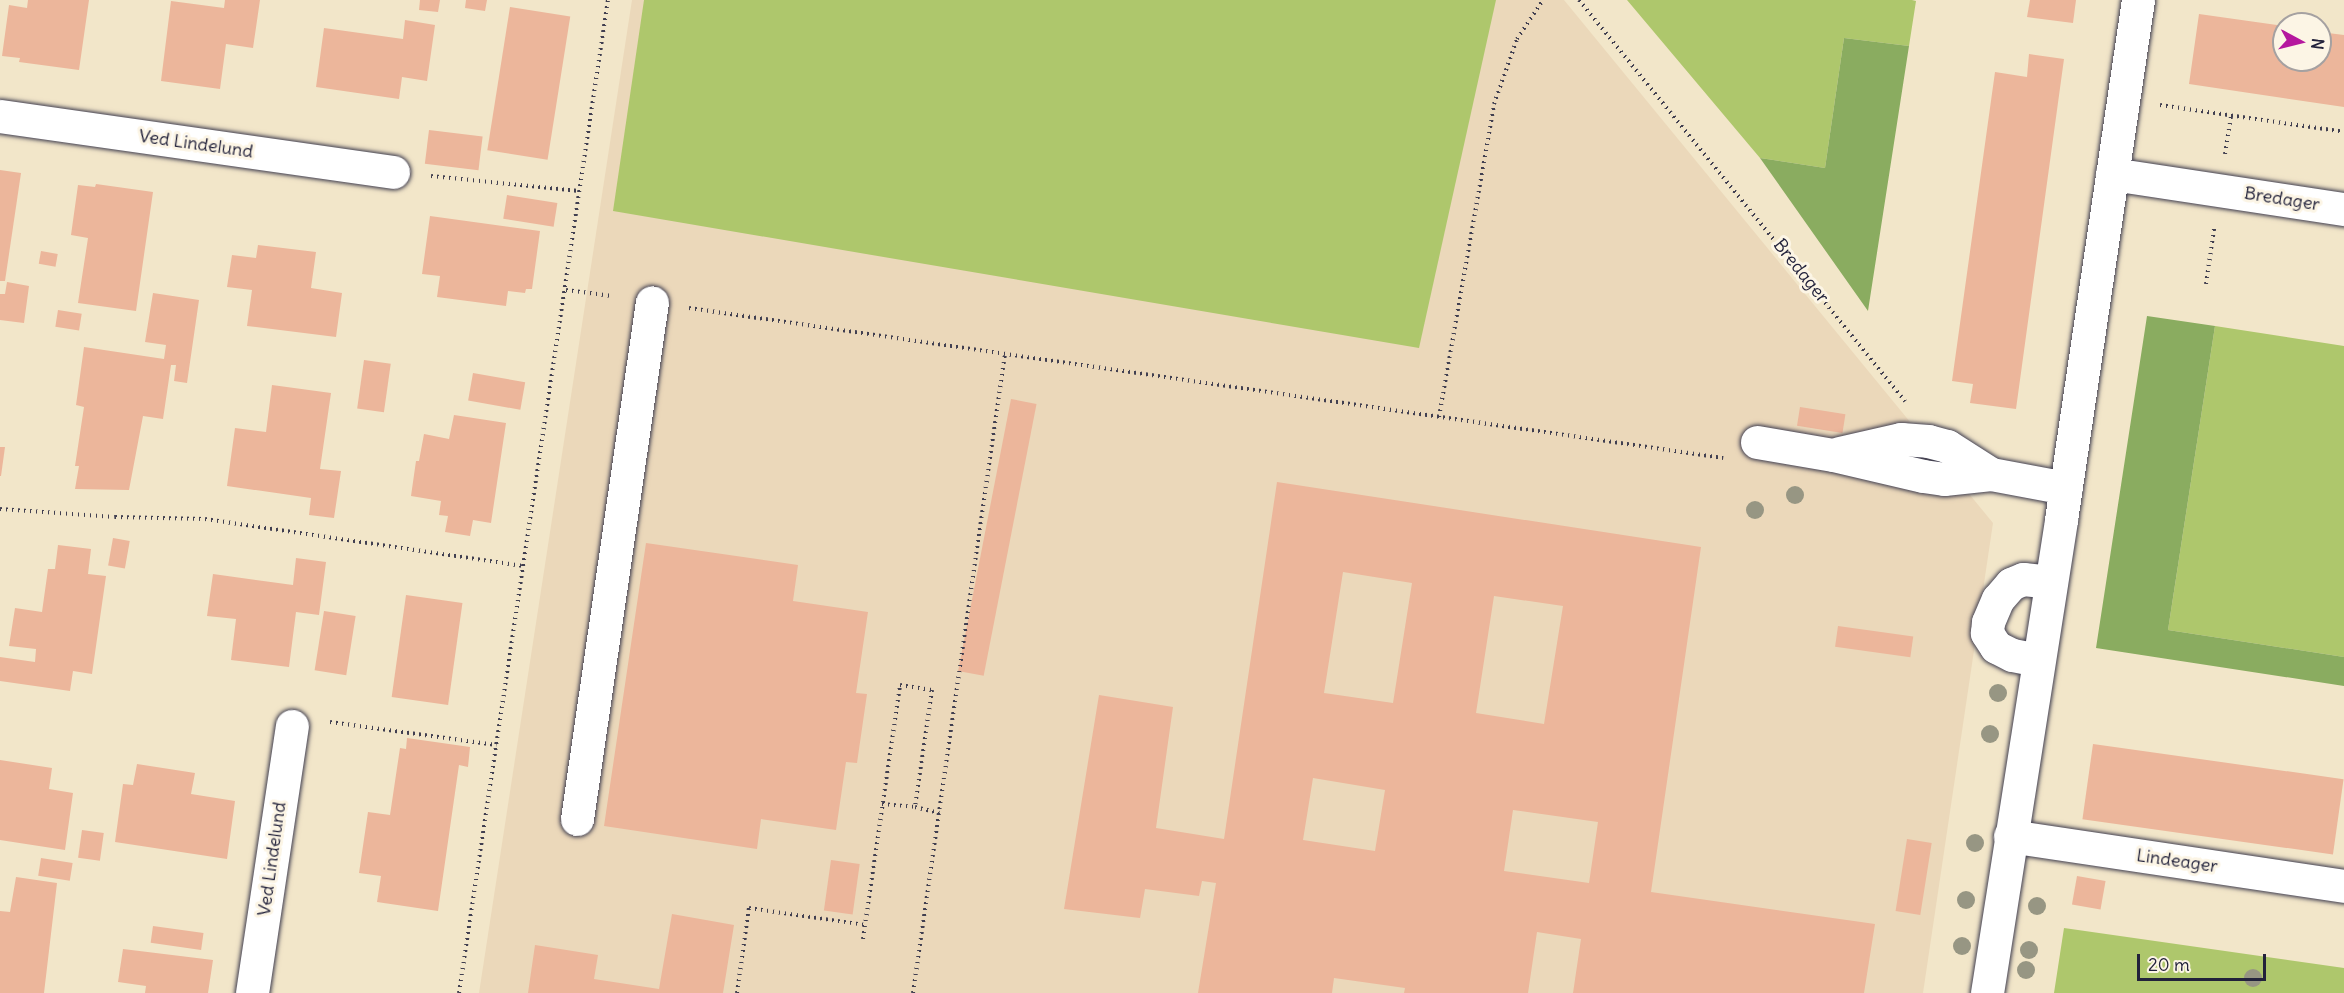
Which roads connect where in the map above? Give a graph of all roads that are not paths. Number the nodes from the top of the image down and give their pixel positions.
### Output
1 (2138, 0) edge
2 (0, 116) edge
3 (393, 172) road end
4 (2112, 174) junction
5 (2344, 209) edge
6 (652, 302) road end
7 (1757, 442) road end
8 (2066, 488) junction
9 (2051, 582) junction
10 (2038, 660) junction
11 (292, 726) road end
12 (577, 819) dead end
13 (2010, 836) junction
14 (2344, 886) edge
15 (252, 993) edge
16 (1987, 993) edge

1 - 4 street
2 - 3 street, Ved Lindelund
4 - 5 street, Bredager
4 - 8 street
6 - 12 street
7 - 8 street
8 - 9 street
9 - 10 street
9 - 10 street
10 - 13 street
11 - 15 street, Ved Lindelund
13 - 14 street, Lindeager
13 - 16 street

